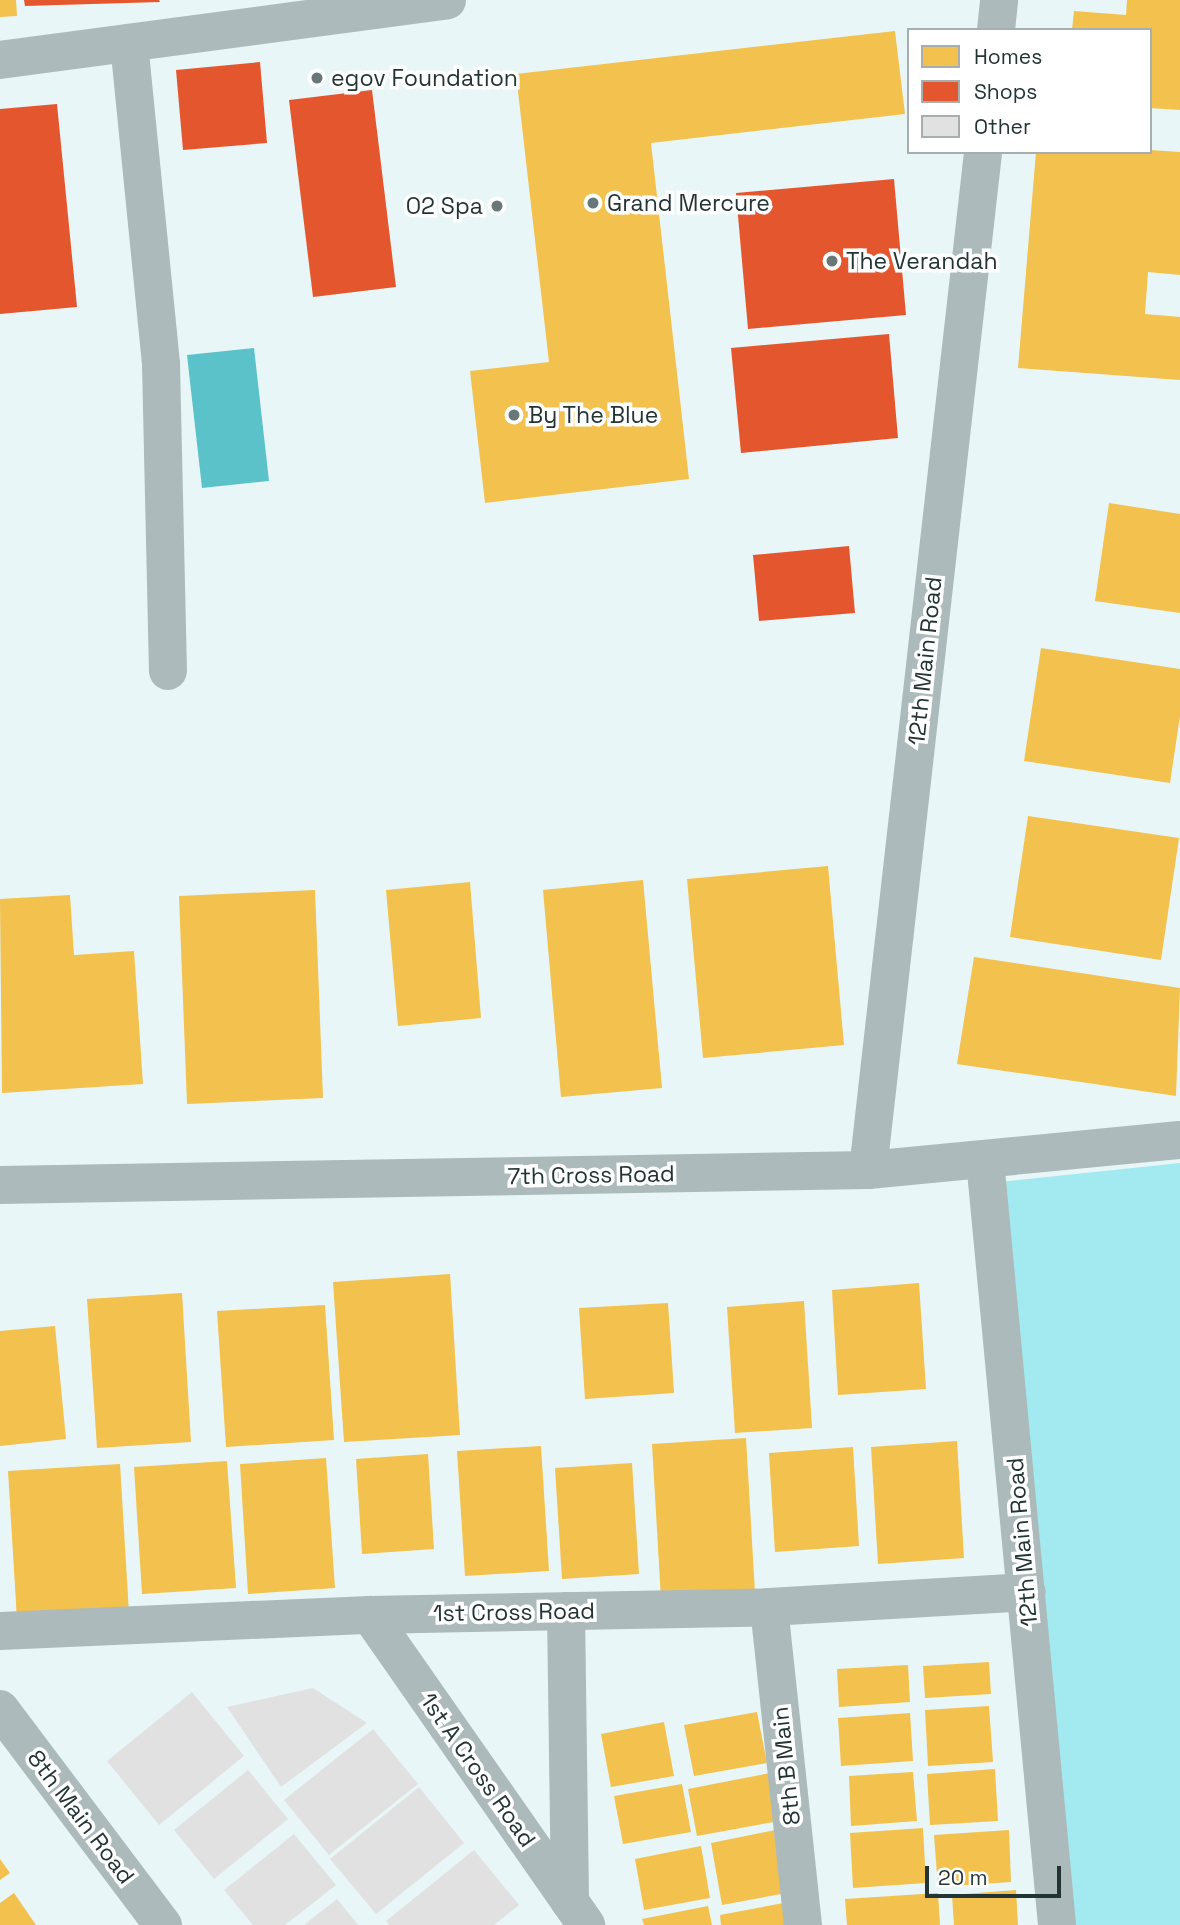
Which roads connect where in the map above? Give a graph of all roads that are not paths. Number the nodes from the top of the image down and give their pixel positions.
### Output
1 (447, 0) edge
2 (999, 0) edge
3 (242, 14) edge
4 (996, 28) edge
5 (129, 43) junction
6 (0, 60) edge
7 (983, 154) edge
8 (168, 671) dead end
9 (1180, 1139) edge
10 (985, 1160) junction
11 (867, 1170) junction
12 (0, 1185) edge
13 (1027, 1591) junction
14 (769, 1607) junction
15 (566, 1611) junction
16 (370, 1615) junction
17 (0, 1631) edge
18 (0, 1709) edge
19 (578, 1914) edge
20 (163, 1925) edge
21 (803, 1925) edge
22 (1057, 1925) edge

1 - 3 street
2 - 4 street
3 - 5 street
5 - 6 street
5 - 8 street
7 - 11 street, 12th Main Road
9 - 10 street, 7th Cross Road
10 - 11 street, 7th Cross Road
10 - 13 street, 12th Main Road
11 - 12 street, 7th Cross Road
13 - 14 street, 1st Cross Road
13 - 22 street, 12th Main Road
14 - 15 street, 1st Cross Road
14 - 21 street, 8th B Main
15 - 16 street, 1st Cross Road
15 - 19 street
16 - 17 street, 1st Cross Road
16 - 19 street, 1st A Cross Road
18 - 20 street, 8th Main Road

